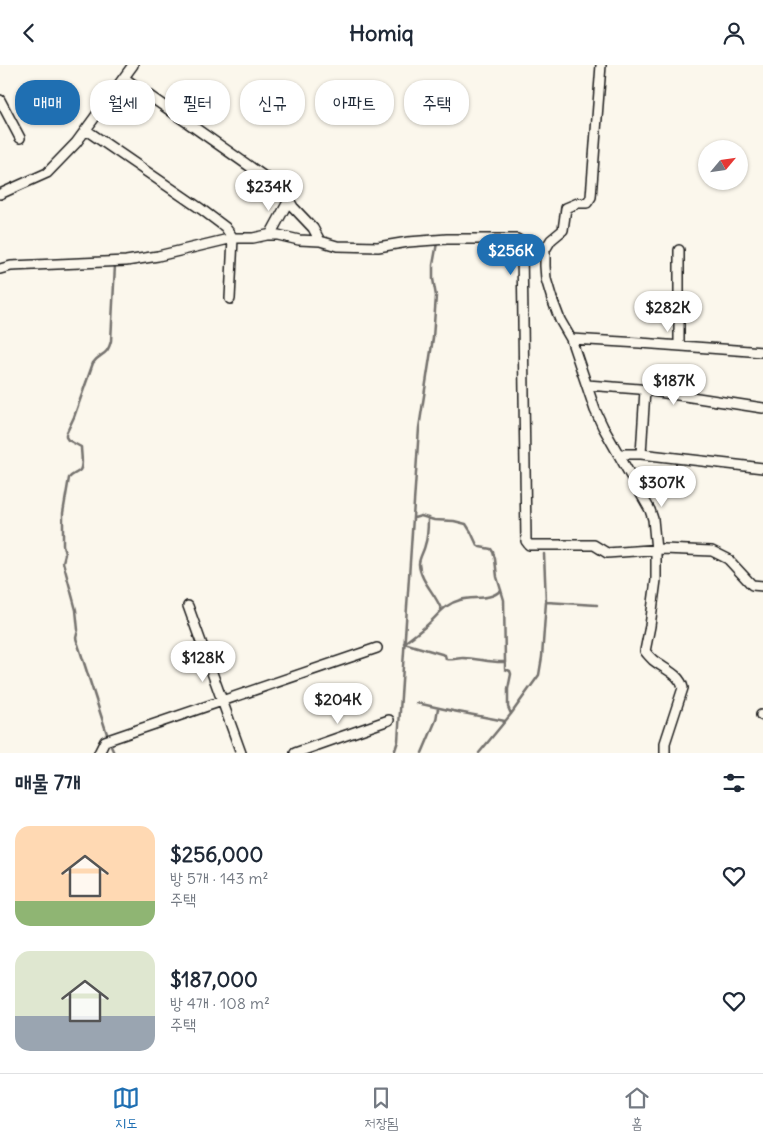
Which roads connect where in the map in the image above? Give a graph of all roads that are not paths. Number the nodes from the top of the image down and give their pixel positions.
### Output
1 (134, 65) edge
2 (601, 65) edge
3 (124, 78) junction
4 (0, 100) edge
5 (86, 130) junction
6 (20, 137) dead end
7 (0, 194) edge
8 (289, 201) junction
9 (270, 235) junction
10 (233, 238) junction
11 (320, 241) junction
12 (679, 250) dead end
13 (0, 269) edge
14 (230, 299) dead end
15 (570, 339) junction
16 (679, 345) junction
17 (763, 352) edge
18 (587, 385) junction
19 (645, 389) junction
20 (763, 408) edge
21 (618, 454) junction
22 (641, 454) junction
23 (763, 467) edge
24 (656, 549) junction
25 (763, 587) edge
26 (188, 606) dead end
27 (377, 648) dead end
28 (222, 701) junction
29 (389, 720) dead end
30 (99, 753) edge
31 (241, 753) edge
32 (294, 753) edge
33 (665, 753) edge

1 - 3 street
2 - 15 street
3 - 5 street
3 - 8 street
4 - 6 street
5 - 7 street
5 - 10 street
8 - 9 street
8 - 11 street
9 - 10 street
9 - 11 street
10 - 13 street
10 - 14 street
11 - 24 street
12 - 16 street
15 - 16 street
15 - 18 street
16 - 17 street
18 - 19 street
18 - 21 street
19 - 20 street
19 - 22 street
21 - 22 street
21 - 24 street
22 - 23 street
24 - 25 street
24 - 33 street
26 - 28 street
27 - 28 street
28 - 30 street
28 - 31 street
29 - 32 street

